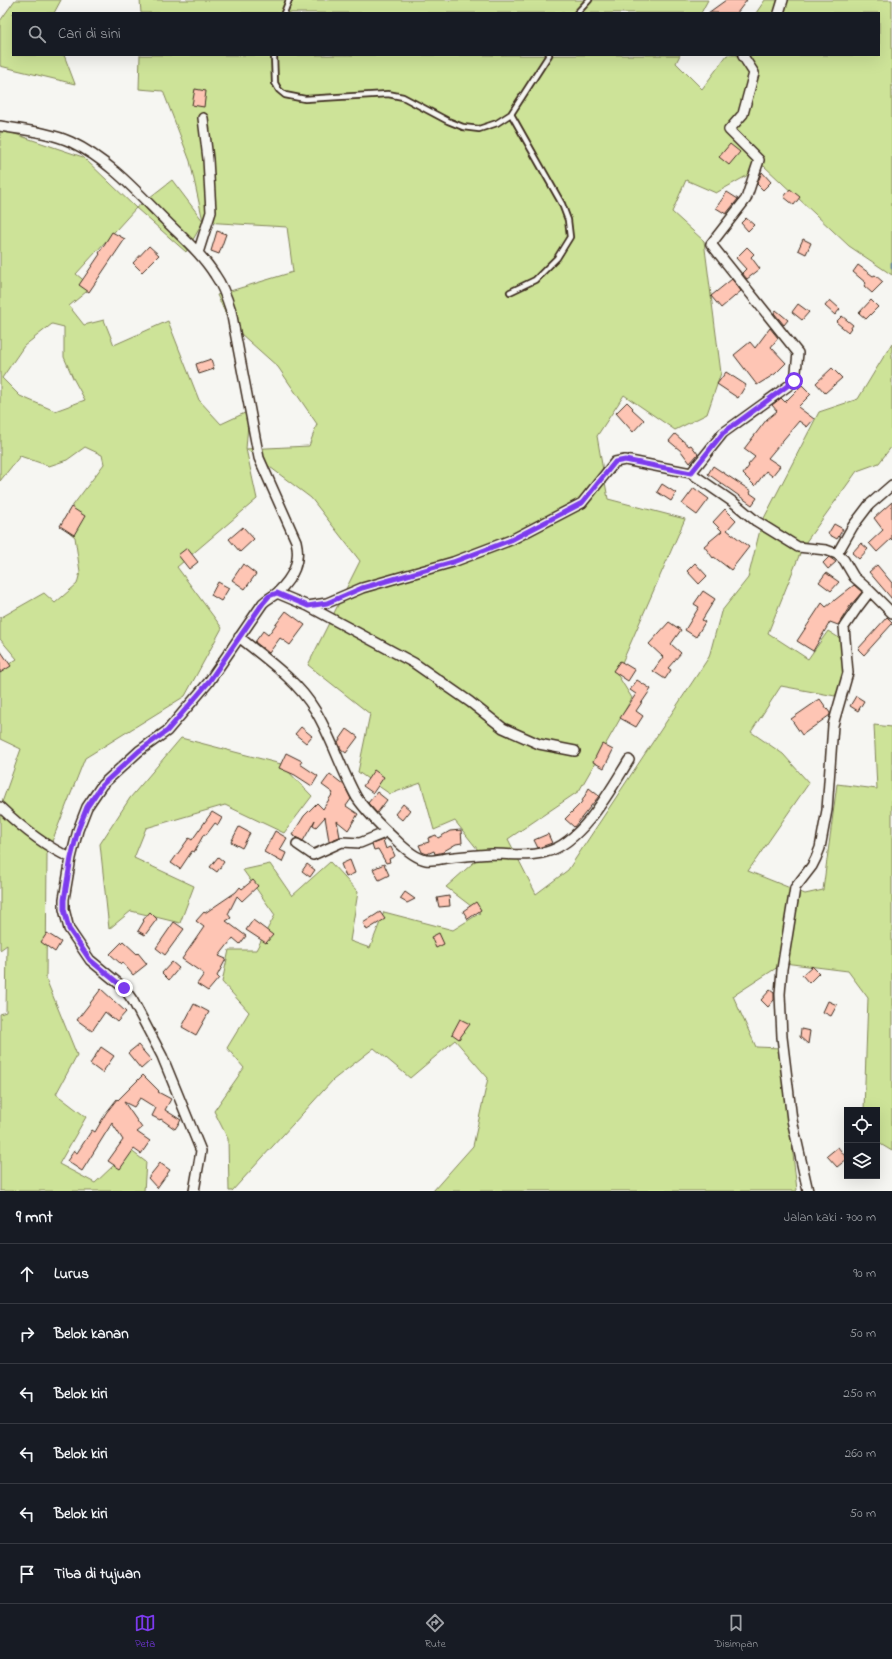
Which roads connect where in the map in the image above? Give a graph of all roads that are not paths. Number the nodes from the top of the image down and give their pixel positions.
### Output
1 (289, 0) edge
2 (589, 0) edge
3 (783, 0) edge
4 (284, 12) edge
5 (578, 12) edge
6 (779, 12) edge
7 (274, 56) edge
8 (548, 56) edge
9 (743, 56) edge
10 (511, 114) junction
11 (203, 118) dead end
12 (0, 126) edge
13 (198, 253) junction
14 (510, 292) dead end
15 (691, 473) junction
16 (892, 484) edge
17 (837, 554) junction
18 (870, 592) junction
19 (277, 593) junction
20 (308, 606) junction
21 (892, 613) edge
22 (239, 637) junction
23 (575, 751) dead end
24 (629, 760) dead end
25 (0, 807) edge
26 (386, 831) junction
27 (297, 844) dead end
28 (71, 858) junction
29 (194, 1191) edge
30 (808, 1191) edge

1 - 4 lane
2 - 5 lane
3 - 6 street
7 - 10 lane
8 - 10 lane
9 - 15 street
10 - 14 lane
11 - 13 street
12 - 13 street
13 - 19 street
15 - 17 street
15 - 20 street
16 - 17 street
17 - 18 street
18 - 21 street
18 - 30 street
19 - 20 street
19 - 22 street
20 - 23 street
22 - 26 street
22 - 28 street
24 - 26 street
25 - 28 street
26 - 27 street
28 - 29 street

